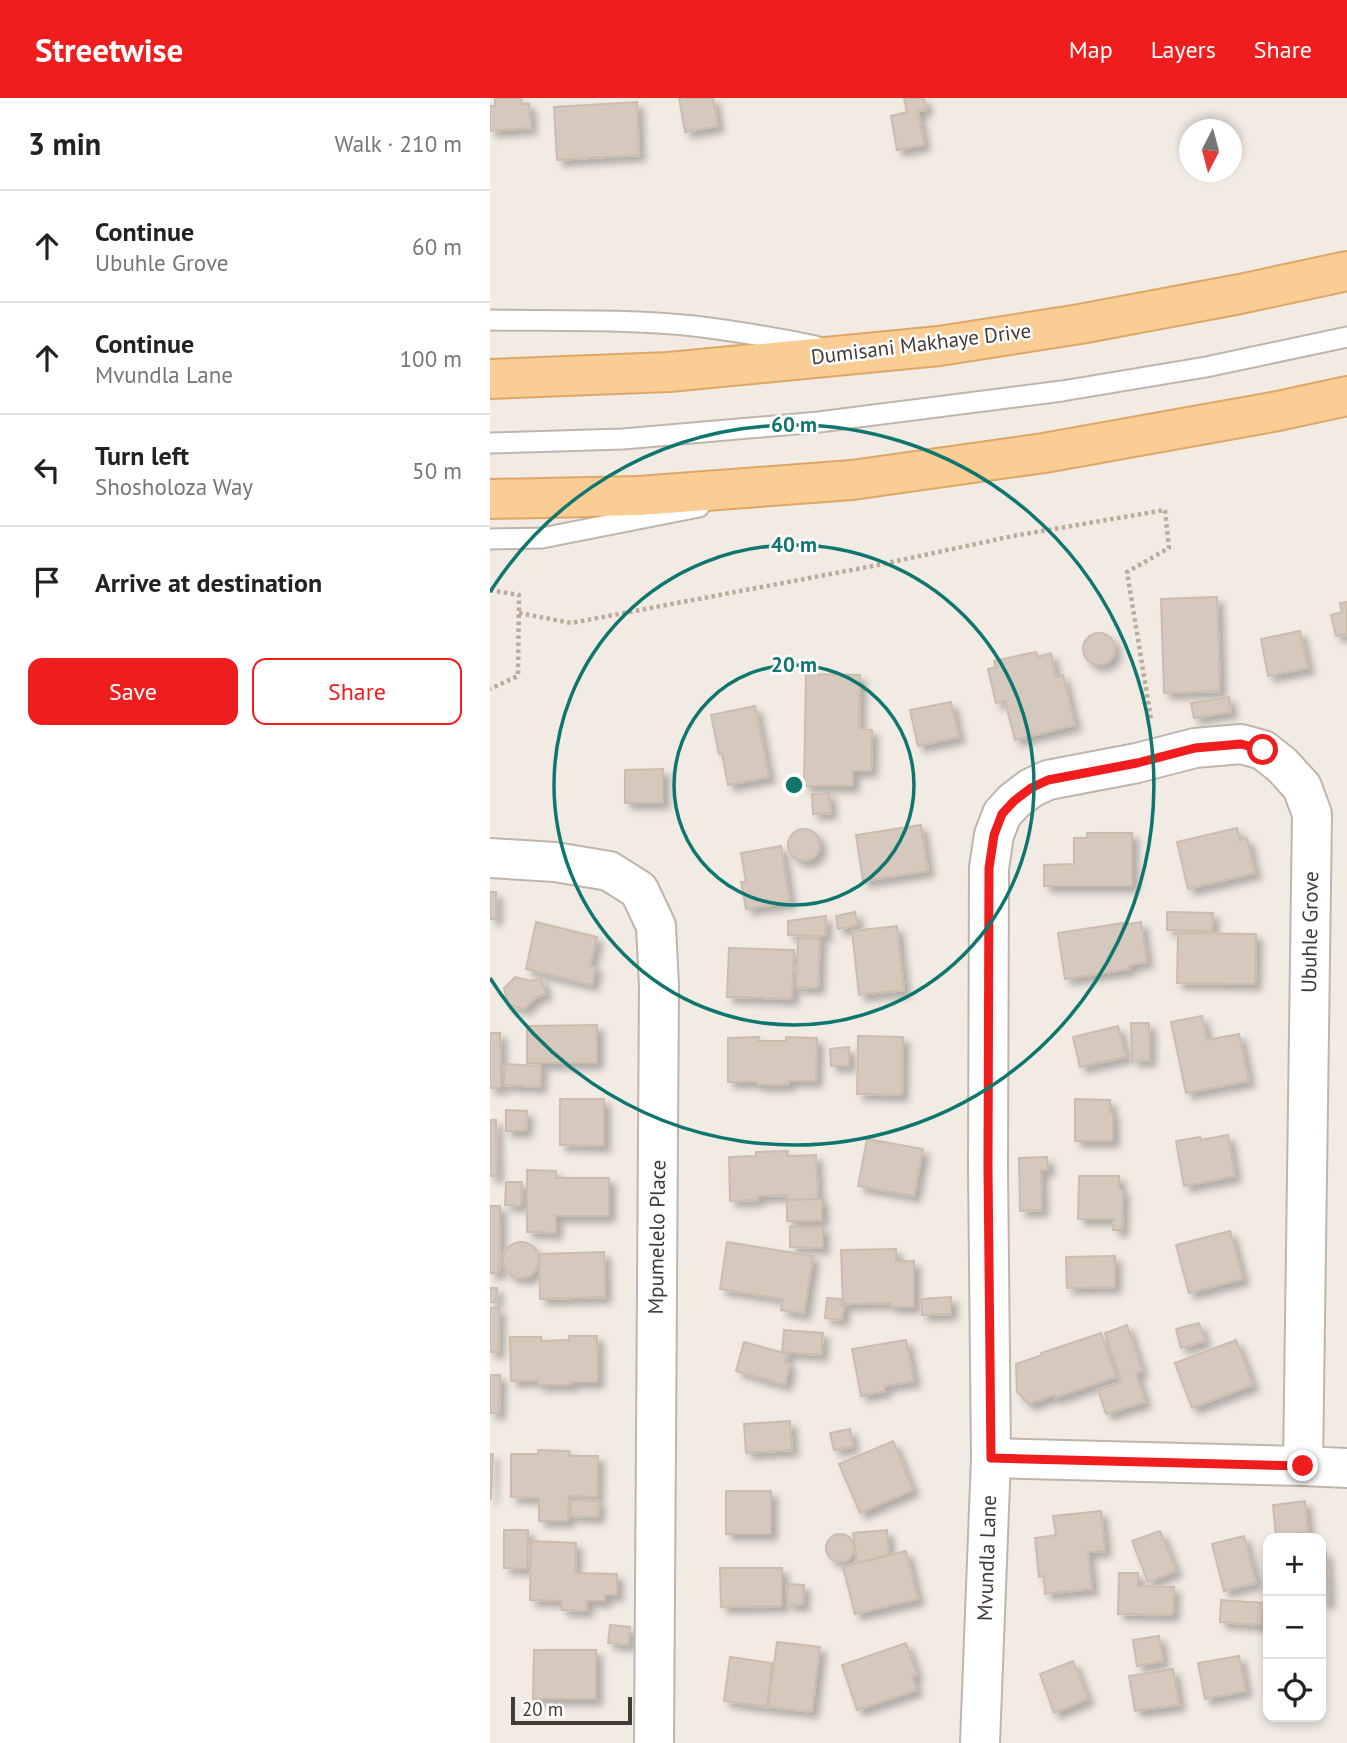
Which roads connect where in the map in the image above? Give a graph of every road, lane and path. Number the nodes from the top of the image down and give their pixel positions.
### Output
1 (1347, 271) edge
2 (490, 320) edge
3 (1347, 337) edge
4 (854, 354) junction
5 (490, 379) edge
6 (1347, 396) edge
7 (490, 443) edge
8 (799, 484) junction
9 (490, 499) edge
10 (490, 539) edge
11 (490, 590) edge
12 (519, 613) junction
13 (490, 689) edge
14 (1157, 758) junction
15 (490, 859) edge
16 (989, 868) joint
17 (991, 1458) junction
18 (1303, 1466) junction
19 (1347, 1468) edge
20 (654, 1743) edge
21 (980, 1743) edge

1 - 4 main road, Dumisani Makhaye Drive
2 - 4 lane
3 - 7 lane
4 - 5 main road, Dumisani Makhaye Drive
6 - 8 main road
8 - 9 main road
8 - 10 lane
11 - 12 path
12 - 13 path
12 - 14 path
14 - 16 street, Ubuhle Grove
14 - 18 street, Ubuhle Grove
15 - 20 street, Mpumelelo Place
16 - 17 street, Mvundla Lane
17 - 18 street
17 - 21 street, Mvundla Lane
18 - 19 street

